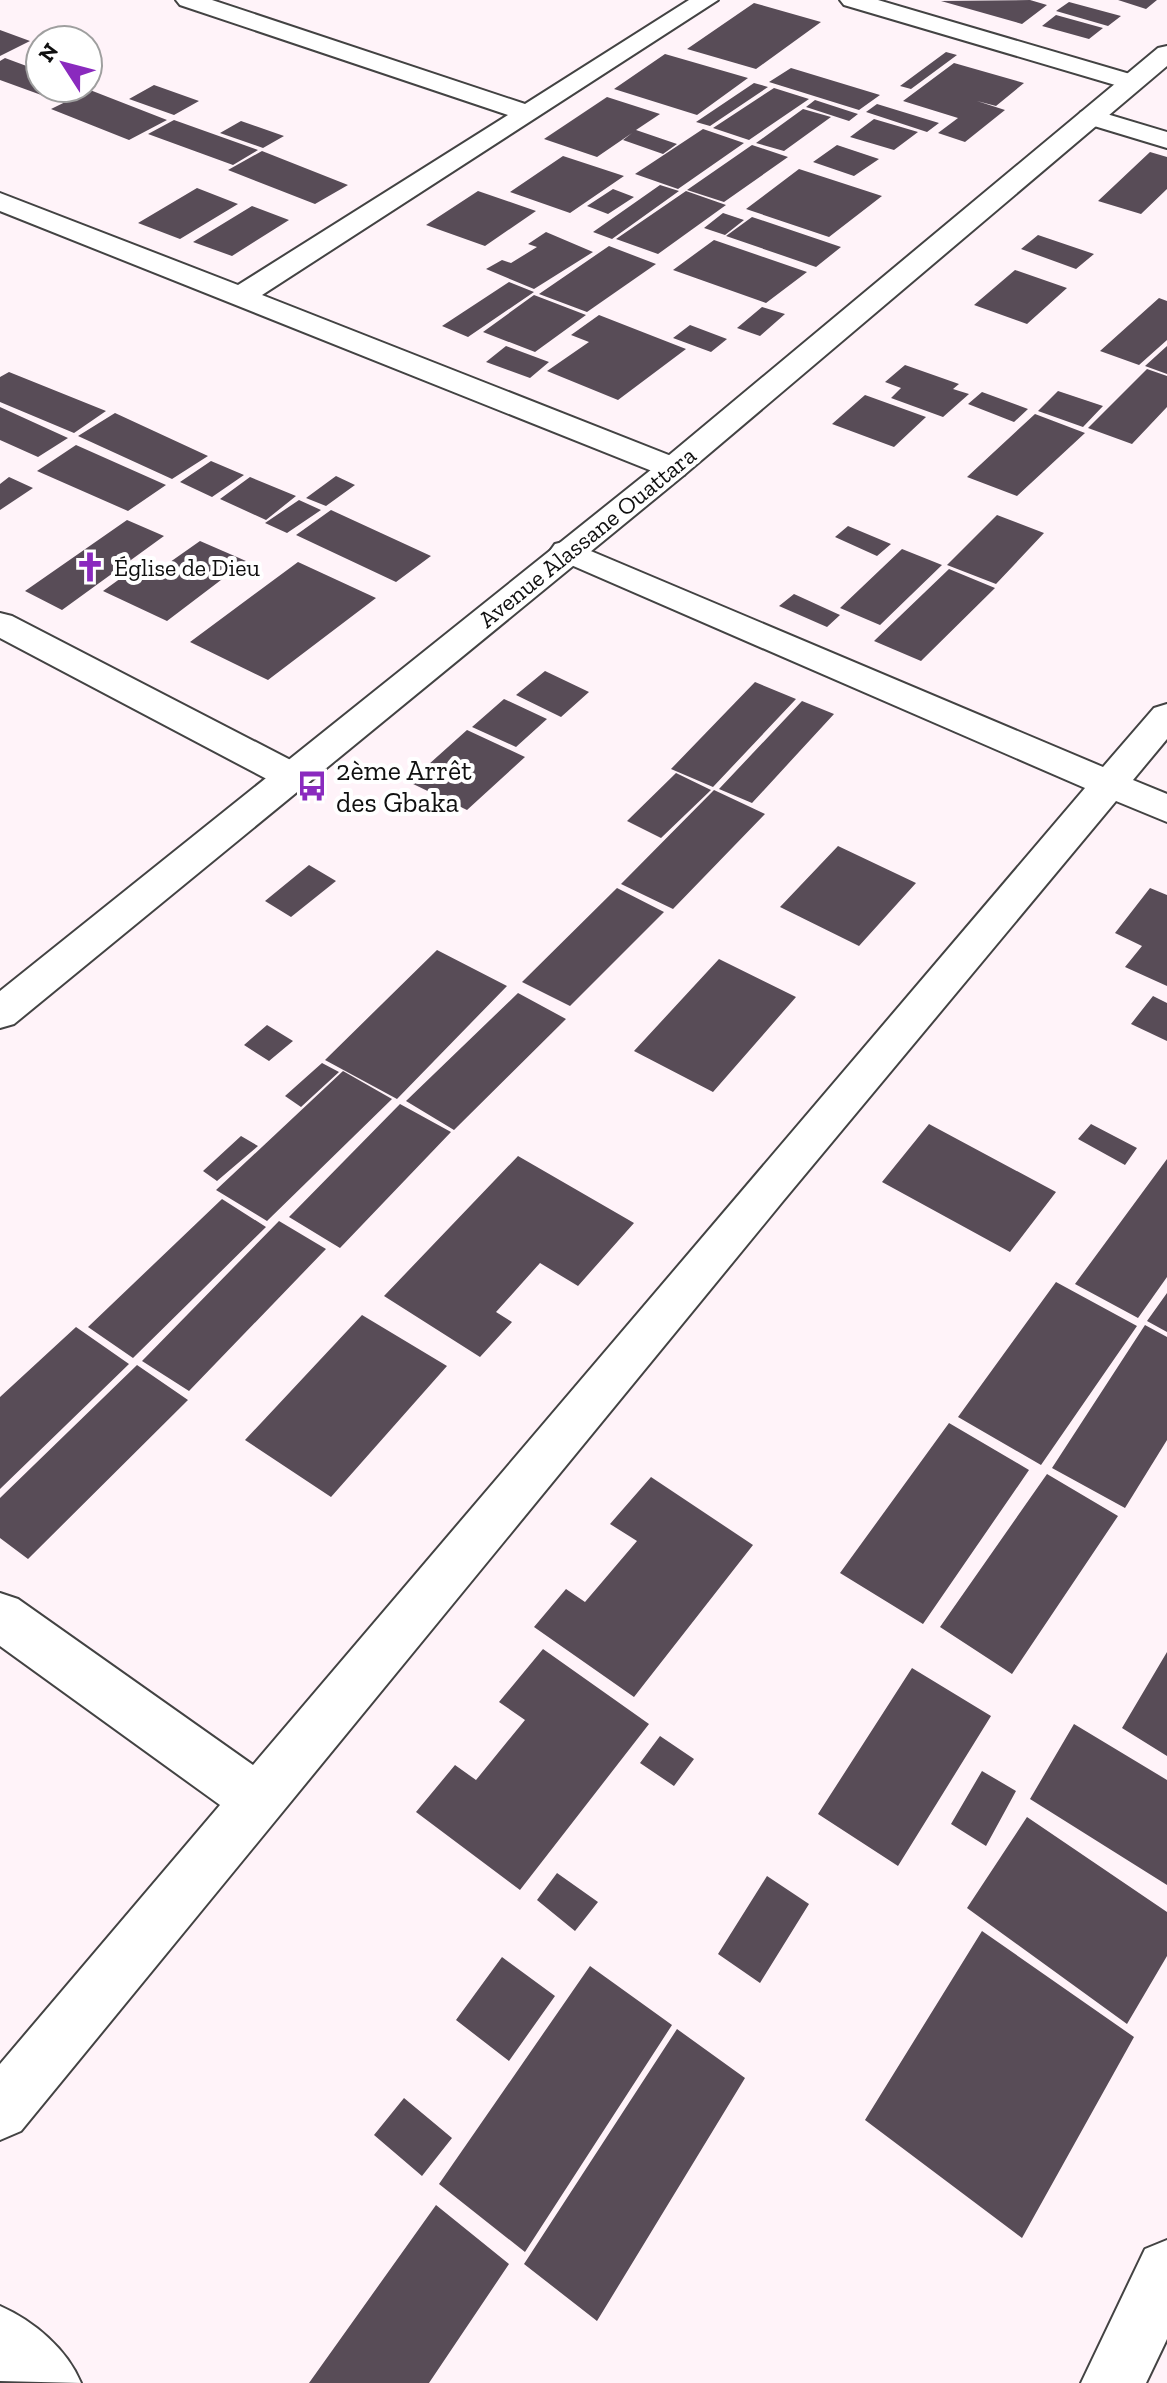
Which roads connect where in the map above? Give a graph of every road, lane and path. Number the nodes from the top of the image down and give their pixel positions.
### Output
1 (188, 0) edge
2 (706, 0) edge
3 (852, 0) edge
4 (1167, 53) edge
5 (1131, 82) junction
6 (528, 113) junction
7 (1090, 117) junction
8 (1167, 140) edge
9 (0, 201) edge
10 (241, 296) junction
11 (673, 468) junction
12 (567, 551) junction
13 (0, 624) edge
14 (1167, 716) edge
15 (293, 777) junction
16 (1111, 783) junction
17 (1167, 809) edge
18 (0, 1013) edge
19 (0, 1616) edge
20 (259, 1801) junction
21 (0, 2110) edge
22 (1167, 2271) edge
23 (0, 2338) edge
24 (49, 2383) edge
25 (1113, 2383) edge

1 - 6 street
2 - 6 street
3 - 5 street
4 - 5 street, Avenue Alassane Ouattara
5 - 7 street, Avenue Alassane Ouattara
6 - 10 street
7 - 8 street
7 - 11 street, Avenue Alassane Ouattara
9 - 10 street
10 - 11 street
11 - 12 street, Avenue Alassane Ouattara
12 - 15 street, Avenue Alassane Ouattara
12 - 16 street
13 - 15 street
14 - 16 street
15 - 18 street, Avenue Alassane Ouattara
16 - 17 street
16 - 20 street
19 - 20 street
20 - 21 street
22 - 25 street
23 - 24 street

